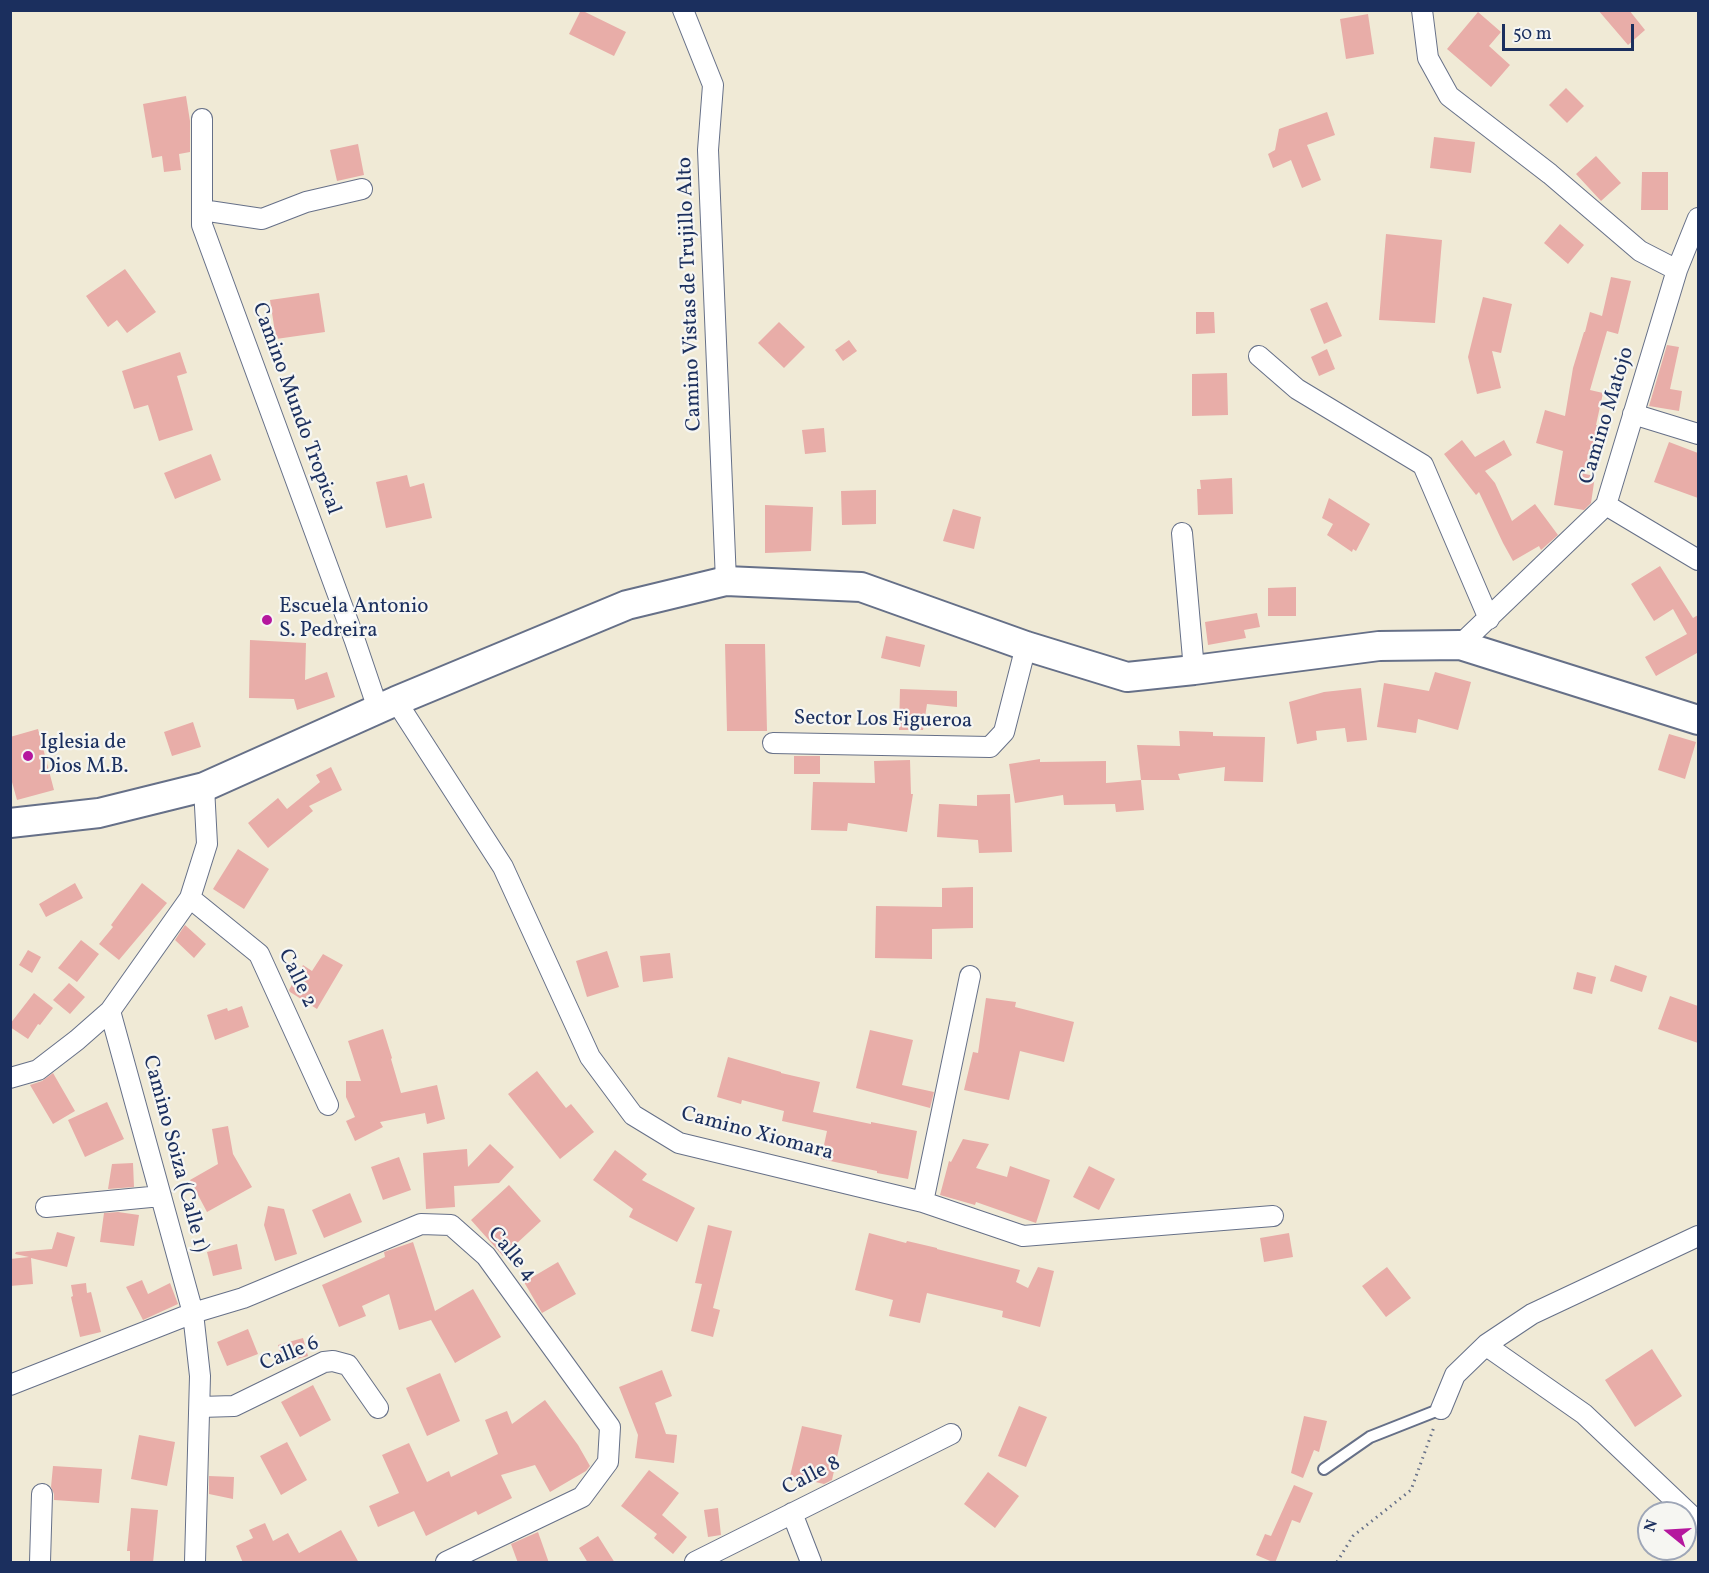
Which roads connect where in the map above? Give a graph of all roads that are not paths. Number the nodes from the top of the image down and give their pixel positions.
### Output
1 (683, 10) edge
2 (1422, 10) edge
3 (202, 119) dead end
4 (362, 189) dead end
5 (202, 210) junction
6 (1698, 218) edge
7 (1677, 270) junction
8 (1259, 356) dead end
9 (1633, 414) junction
10 (1698, 434) edge
11 (1606, 505) junction
12 (1182, 533) dead end
13 (1698, 560) edge
14 (726, 581) junction
15 (1489, 619) junction
16 (1460, 645) junction
17 (1026, 646) junction
18 (1194, 670) junction
19 (387, 705) junction
20 (1698, 720) edge
21 (773, 743) dead end
22 (204, 787) junction
23 (10, 823) edge
24 (190, 898) junction
25 (970, 976) dead end
26 (110, 1011) junction
27 (12, 1079) edge
28 (328, 1105) dead end
29 (161, 1196) junction
30 (923, 1202) junction
31 (46, 1207) dead end
32 (1273, 1216) dead end
33 (1698, 1236) edge
34 (193, 1314) junction
35 (1487, 1344) junction
36 (10, 1385) edge
37 (200, 1407) junction
38 (378, 1408) dead end
39 (1441, 1409) joint
40 (951, 1434) dead end
41 (1324, 1469) dead end
42 (42, 1494) dead end
43 (792, 1514) junction
44 (1698, 1522) edge
45 (40, 1563) edge
46 (195, 1563) edge
47 (446, 1563) edge
48 (695, 1563) edge
49 (811, 1563) edge

1 - 14 street, Camino Vistas de Trujillo Alto
2 - 7 street
3 - 5 street, Camino Mundo Tropical
4 - 5 street
5 - 19 street, Camino Mundo Tropical
6 - 7 street, Camino Matojo
7 - 9 street, Camino Matojo
8 - 15 street
9 - 10 street
9 - 11 street, Camino Matojo
11 - 13 street
11 - 15 street, Camino Matojo
12 - 18 street
14 - 17 street
14 - 19 street
15 - 16 street, Camino Matojo
16 - 18 street
16 - 20 street
17 - 18 street
17 - 21 street, Sector Los Figueroa
19 - 22 street
19 - 30 street, Camino Xiomara
22 - 23 street
22 - 24 street
24 - 26 street
24 - 28 street, Calle 2
25 - 30 street
26 - 27 street
26 - 29 street, Camino Soiza (Calle 1)
29 - 31 street
29 - 34 street, Camino Soiza (Calle 1)
30 - 32 street, Camino Xiomara
33 - 35 street
34 - 36 street, Calle 4
34 - 37 street, Camino Soiza (Calle 1)
34 - 47 street, Calle 4
35 - 39 street
35 - 44 street
37 - 38 street, Calle 6
37 - 46 street, Camino Soiza (Calle 1)
39 - 41 lane
40 - 43 street, Calle 8
42 - 45 street
43 - 48 street, Calle 8
43 - 49 street

